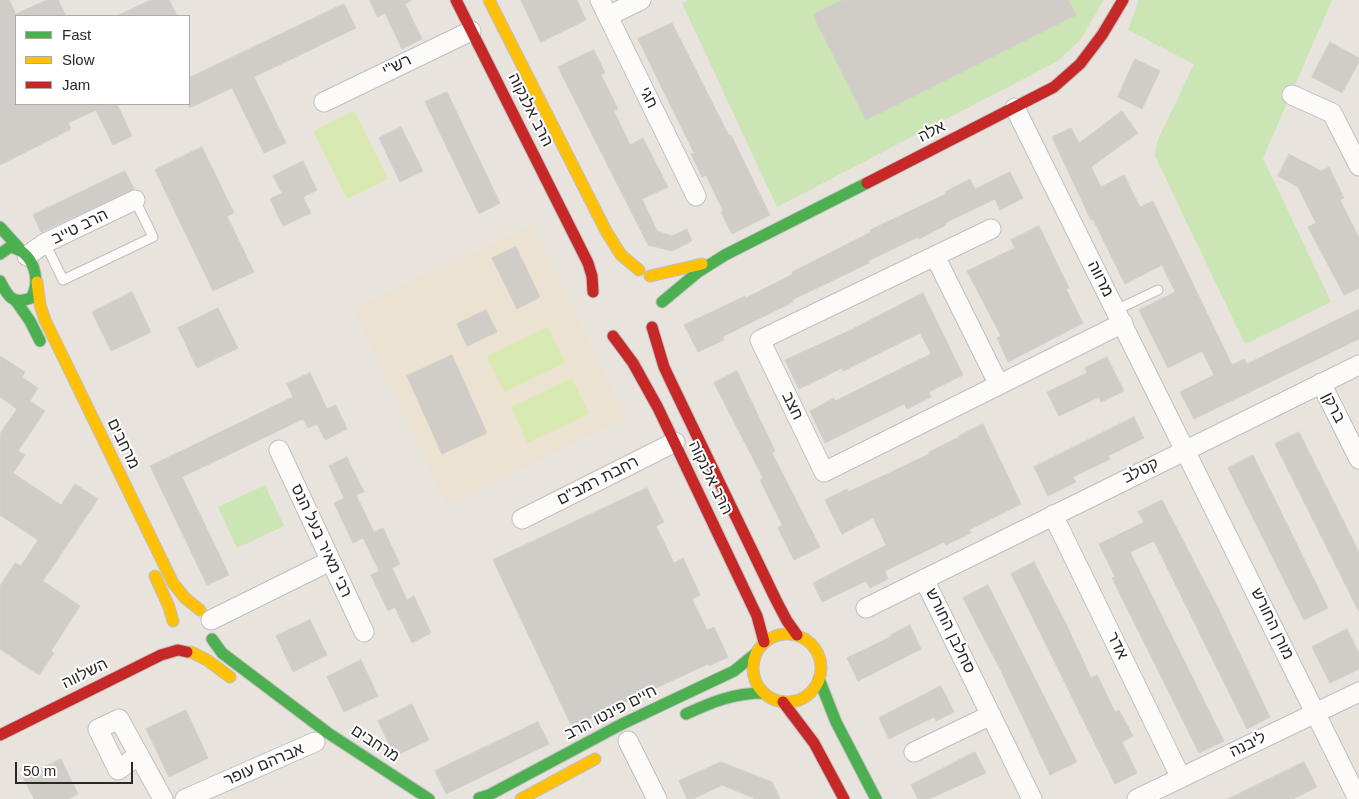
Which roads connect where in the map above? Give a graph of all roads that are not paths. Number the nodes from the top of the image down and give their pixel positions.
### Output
1 (456, 0) edge
2 (489, 0) edge
3 (641, 0) edge
4 (1123, 0) edge
5 (604, 8) edge
6 (471, 30) junction
7 (1292, 95) dead end
8 (324, 102) dead end
9 (1015, 108) junction
10 (1359, 166) edge
11 (696, 196) dead end
12 (135, 200) joint
13 (0, 227) edge
14 (990, 229) dead end
15 (45, 244) junction
16 (23, 252) junction
17 (0, 254) edge
18 (725, 255) junction
19 (935, 256) junction
20 (616, 269) dead end
21 (639, 270) junction
22 (650, 276) junction
23 (602, 277) dead end
24 (37, 282) junction
25 (1, 286) edge
26 (1158, 290) dead end
27 (16, 301) junction
28 (656, 310) junction
29 (1119, 317) junction
30 (629, 338) dead end
31 (47, 356) dead end
32 (1359, 365) edge
33 (1321, 383) junction
34 (998, 385) junction
35 (675, 442) junction
36 (279, 450) dead end
37 (1186, 450) junction
38 (1359, 459) edge
39 (1053, 515) junction
40 (522, 519) dead end
41 (330, 561) junction
42 (149, 563) dead end
43 (924, 580) junction
44 (866, 608) dead end
45 (205, 615) junction
46 (173, 621) junction
47 (364, 632) dead end
48 (797, 635) junction
49 (212, 639) junction
50 (764, 642) junction
51 (189, 652) junction
52 (755, 654) junction
53 (819, 679) junction
54 (237, 683) dead end
55 (1359, 692) edge
56 (764, 693) junction
57 (783, 702) junction
58 (1316, 713) junction
59 (991, 715) junction
60 (678, 717) dead end
61 (0, 735) edge
62 (628, 741) dead end
63 (317, 743) dead end
64 (914, 752) dead end
65 (603, 754) dead end
66 (139, 755) dead end
67 (1181, 778) junction
68 (466, 797) dead end
69 (481, 798) edge
70 (163, 799) edge
71 (185, 799) edge
72 (429, 799) edge
73 (521, 799) edge
74 (657, 799) edge
75 (844, 799) edge
76 (876, 799) edge
77 (1032, 799) edge
78 (1137, 799) edge
79 (1358, 799) edge

1 - 6 street, הרב אלנקוה
2 - 21 street, הרב אלנקוה
3 - 5 street
4 - 9 street, אלה
5 - 11 street, חגי
6 - 8 street, רש"י
6 - 23 street, הרב אלנקוה
7 - 10 street
9 - 18 street, אלה
9 - 29 street, מרווה
12 - 15 street, הרב טייב
12 - 15 lane
13 - 16 street
14 - 19 street, חצב
15 - 16 street, הרב טייב
16 - 17 street
16 - 24 street, מרחבים
18 - 22 street, אלה
18 - 28 street, אלה
19 - 34 street
19 - 34 street, חצב
20 - 21 street
21 - 22 street
22 - 28 street, הרב אלנקוה
24 - 27 street
24 - 45 street, מרחבים
25 - 27 street
26 - 29 lane
27 - 31 street
28 - 48 street, הרב אלנקוה
29 - 34 street, חצב
29 - 37 street, מרווה
30 - 35 street, הרב אלנקוה
32 - 33 street, קטלב
33 - 37 street, קטלב
33 - 38 street, ברקן
35 - 40 street, רחבת רמב"ם
35 - 50 street, הרב אלנקוה
36 - 41 street, רבי מאיר בעל הנס
37 - 39 street, קטלב
37 - 58 street, מורן החורש
39 - 43 street, קטלב
39 - 67 street, אדר
41 - 45 street
41 - 47 street, רבי מאיר בעל הנס
42 - 46 street
43 - 44 street, סחלבן החורש
43 - 59 street, סחלבן החורש
45 - 46 street
45 - 49 street
46 - 51 street
48 - 50 street
48 - 53 street
49 - 51 street
49 - 72 street, מרחבים
50 - 52 street
51 - 54 street
51 - 61 street, השלווה
52 - 56 street
52 - 69 street, חיים פינטו הרב
53 - 57 street
53 - 76 street
55 - 58 street, ליבנה
56 - 57 street
56 - 60 street
57 - 75 street
58 - 67 street, ליבנה
58 - 79 street, מורן החורש
59 - 64 street
59 - 77 street, סחלבן החורש
62 - 74 street
63 - 71 street, אברהם עופר
65 - 73 street, חיים פינטו הרב
66 - 70 street
67 - 78 street, ליבנה
68 - 69 street

